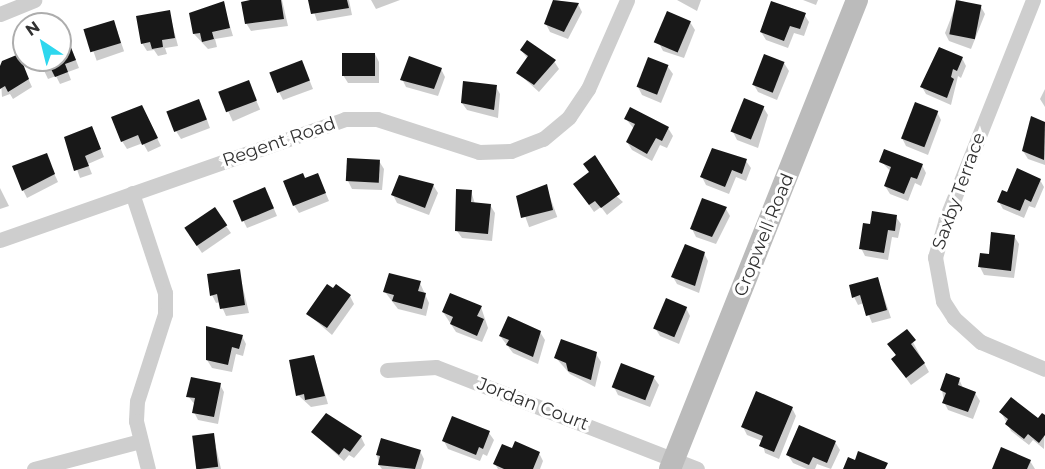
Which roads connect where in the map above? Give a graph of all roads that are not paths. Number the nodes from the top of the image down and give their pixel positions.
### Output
1 (34, 0) edge
2 (627, 0) edge
3 (857, 0) edge
4 (1033, 0) edge
5 (0, 14) edge
6 (132, 193) junction
7 (0, 240) edge
8 (1045, 369) edge
9 (387, 370) dead end
10 (140, 441) junction
11 (672, 464) edge
12 (33, 469) edge
13 (148, 469) edge
14 (697, 469) edge

1 - 5 street
2 - 6 street, Regent Road
3 - 11 street, Cropwell Road
4 - 8 street, Saxby Terrace
6 - 7 street, Regent Road
6 - 10 street
9 - 11 street, Jordan Court
10 - 12 street
10 - 13 street
11 - 14 street, Jordan Court

